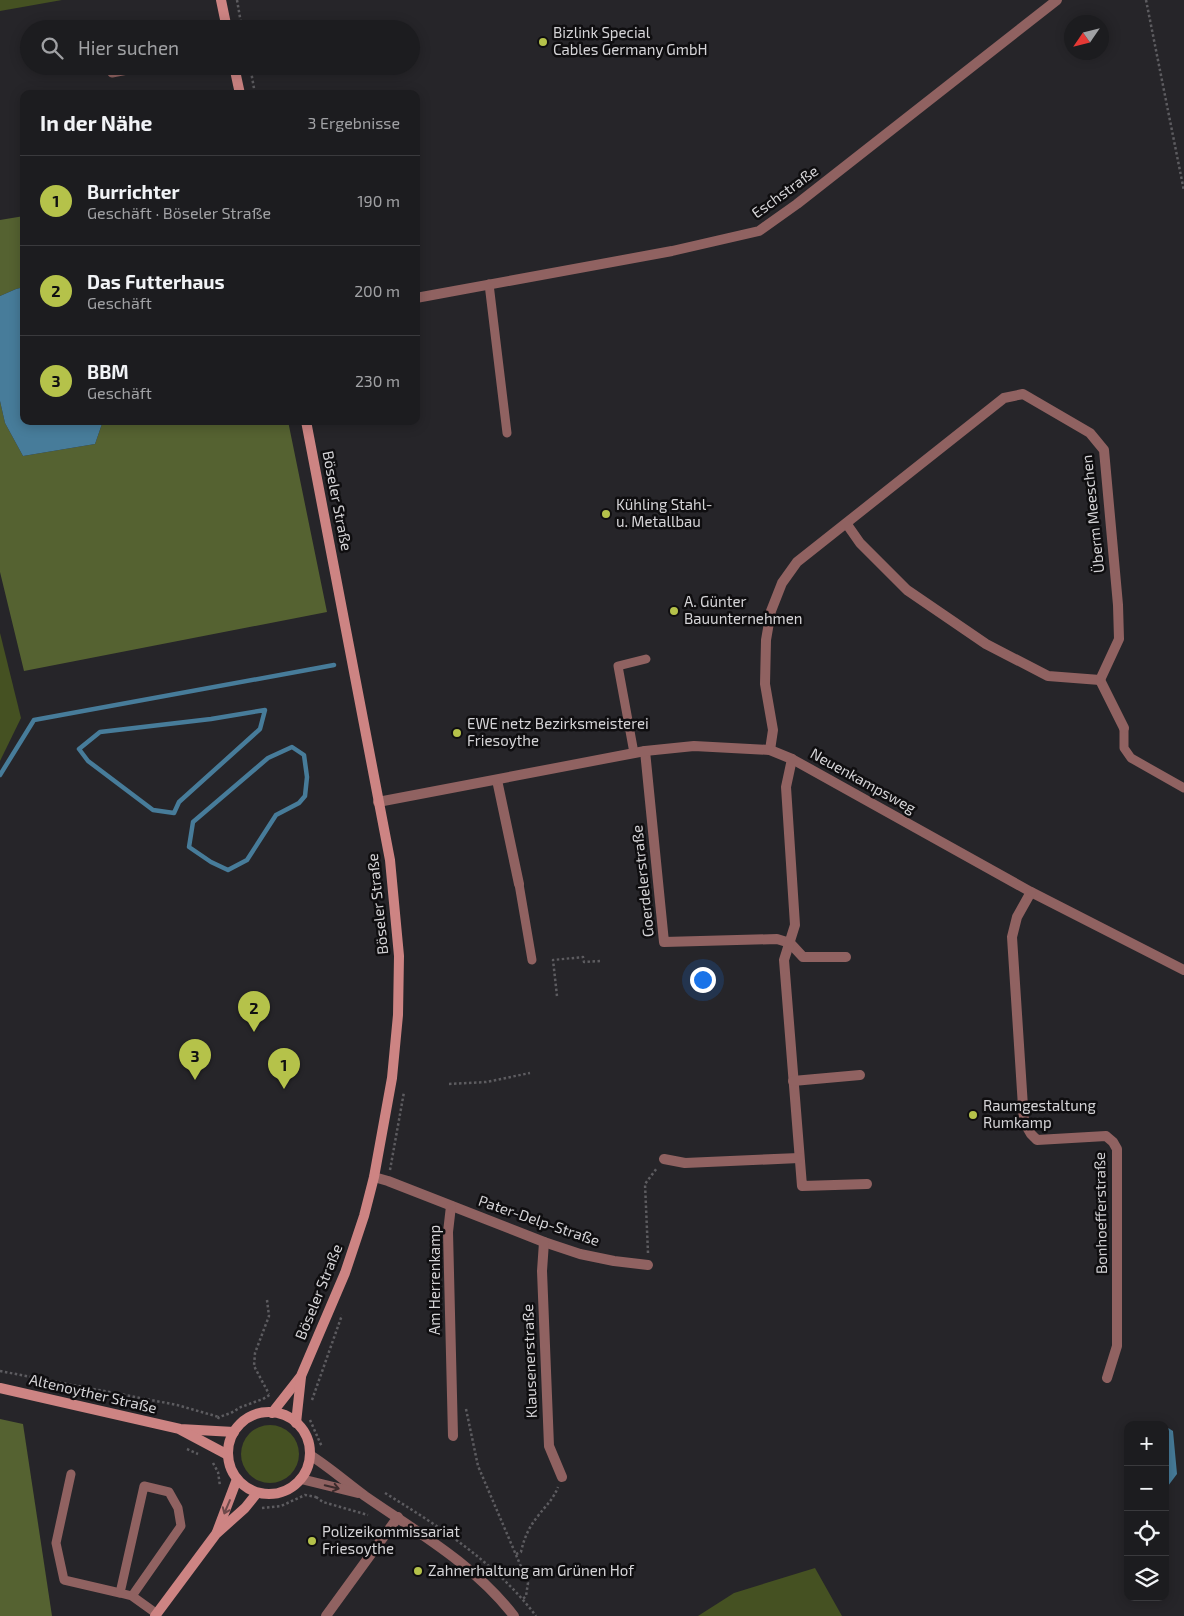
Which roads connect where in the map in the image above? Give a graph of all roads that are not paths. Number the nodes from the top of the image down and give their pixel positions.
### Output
1 (221, 0) edge
2 (1058, 0) edge
3 (225, 20) edge
4 (236, 75) edge
5 (239, 90) edge
6 (488, 284) junction
7 (420, 297) edge
8 (307, 425) edge
9 (507, 433) dead end
10 (846, 523) junction
11 (646, 659) dead end
12 (1100, 680) junction
13 (1124, 728) joint
14 (770, 750) junction
15 (645, 751) junction
16 (634, 753) junction
17 (792, 759) junction
18 (497, 780) junction
19 (1184, 788) edge
20 (378, 802) junction
21 (519, 884) joint
22 (1031, 892) junction
23 (790, 943) junction
24 (846, 957) dead end
25 (532, 960) dead end
26 (1184, 970) edge
27 (860, 1075) dead end
28 (793, 1081) junction
29 (799, 1158) junction
30 (664, 1159) road end
31 (374, 1177) junction
32 (867, 1184) dead end
33 (451, 1206) junction
34 (544, 1242) junction
35 (648, 1265) road end
36 (301, 1376) junction
37 (1107, 1378) dead end
38 (0, 1388) edge
39 (272, 1412) junction
40 (296, 1423) junction
41 (180, 1429) junction
42 (234, 1432) junction
43 (453, 1436) dead end
44 (310, 1455) junction
45 (228, 1456) junction
46 (71, 1474) dead end
47 (562, 1477) road end
48 (237, 1479) junction
49 (300, 1479) junction
50 (257, 1493) junction
51 (364, 1495) junction
52 (398, 1518) junction
53 (216, 1534) junction
54 (120, 1593) junction
55 (132, 1596) junction
56 (156, 1615) edge
57 (326, 1616) edge
58 (514, 1616) edge

1 - 3 main road
2 - 6 street, Eschstraße
4 - 5 main road
6 - 7 street, Eschstraße
6 - 9 lane
8 - 20 main road, Böseler Straße
10 - 12 street
10 - 12 street, Überm Meeschen
10 - 14 street, Überm Meeschen
11 - 16 lane
12 - 13 street
13 - 19 lane
14 - 15 street, Neuenkampsweg
14 - 17 street, Neuenkampsweg
15 - 16 street, Neuenkampsweg
15 - 23 street, Goerdelerstraße
16 - 18 street, Neuenkampsweg
17 - 22 street, Neuenkampsweg
17 - 23 street
18 - 20 street, Neuenkampsweg
18 - 21 street
20 - 31 main road, Böseler Straße
21 - 25 lane
22 - 26 street, Neuenkampsweg
22 - 37 street, Bonhoefferstraße
23 - 24 street
23 - 28 street
27 - 28 street
28 - 29 street
29 - 30 street
29 - 32 street
31 - 33 street, Am Herrenkamp
31 - 36 main road, Böseler Straße
33 - 34 street, Pater-Delp-Straße
33 - 43 street, Am Herrenkamp
34 - 35 street, Pater-Delp-Straße
34 - 47 street, Klausenerstraße
36 - 39 main road, Böseler Straße
36 - 40 main road, Böseler Straße
38 - 41 main road, Altenoyther Straße
39 - 40 main road
39 - 42 main road
40 - 44 main road
41 - 42 main road, Altenoyther Straße
41 - 45 main road, Altenoyther Straße
42 - 45 main road
44 - 49 main road
44 - 51 street
45 - 48 main road
46 - 54 lane
48 - 50 main road
48 -> 53 main road
49 - 50 main road
49 -> 51 street
50 - 53 main road
51 - 52 street
52 - 57 street
52 - 58 street
53 - 56 main road
54 - 55 lane
54 - 55 lane
55 - 56 lane

